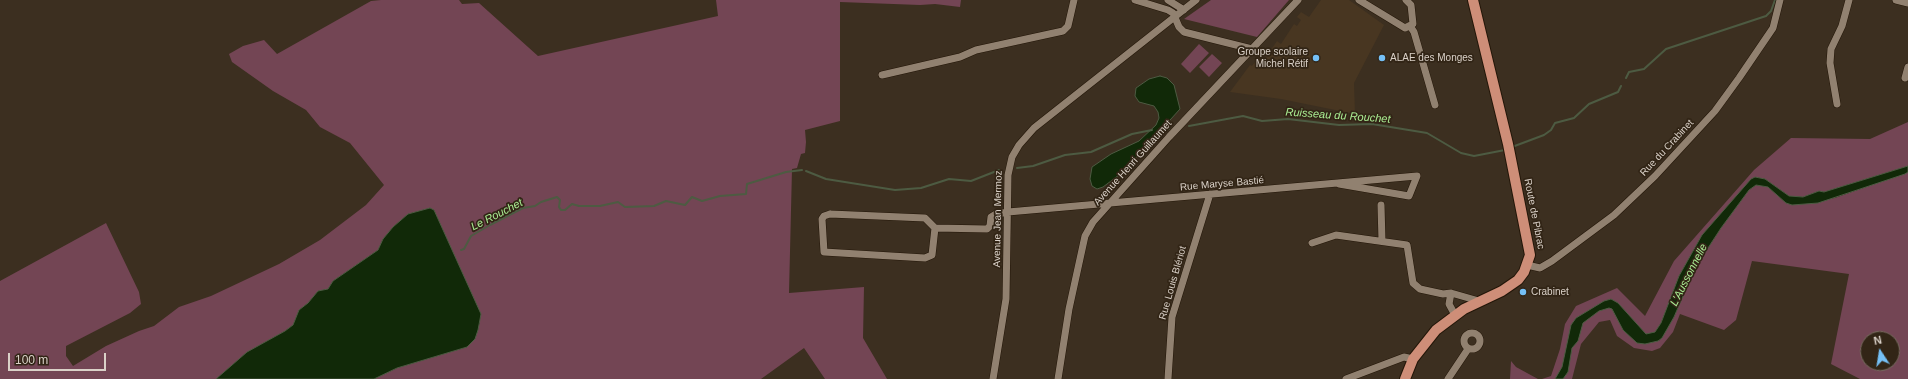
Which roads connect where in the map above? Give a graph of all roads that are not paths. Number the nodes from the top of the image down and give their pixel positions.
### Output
1 (1074, 0) edge
2 (1135, 0) edge
3 (1168, 0) edge
4 (1196, 0) edge
5 (1298, 0) edge
6 (1360, 0) edge
7 (1406, 0) edge
8 (1473, 0) edge
9 (1780, 0) edge
10 (1849, 0) edge
11 (1896, 0) edge
12 (1908, 3) edge
13 (1184, 10) junction
14 (1175, 17) junction
15 (1410, 26) junction
16 (1252, 49) junction
17 (1908, 67) edge
18 (882, 75) dead end
19 (1905, 78) dead end
20 (1837, 104) dead end
21 (1435, 105) dead end
22 (1338, 184) junction
23 (1210, 194) junction
24 (1108, 204) junction
25 (1381, 206) dead end
26 (1008, 212) junction
27 (935, 228) junction
28 (1382, 241) junction
29 (1312, 243) dead end
30 (1527, 265) junction
31 (1451, 294) junction
32 (1479, 301) junction
33 (1455, 315) junction
34 (1468, 349) dead end
35 (1413, 359) junction
36 (993, 379) edge
37 (1058, 379) edge
38 (1168, 379) edge
39 (1346, 379) edge
40 (1405, 379) edge
41 (1448, 379) edge

1 - 18 street
2 - 14 street
3 - 13 street
4 - 13 street, Avenue Jean Mermoz
5 - 16 street, Avenue Henri Guillaumet
6 - 15 street
7 - 15 street
8 - 30 main road, Route de Pibrac
9 - 30 street, Rue du Crabinet
10 - 20 street
11 - 12 street
13 - 14 street, Avenue Jean Mermoz
14 - 16 street
14 - 26 street, Avenue Jean Mermoz
15 - 21 street
16 - 24 street, Avenue Henri Guillaumet
17 - 19 street
22 - 22 street, Rue Maryse Bastié
22 - 23 street, Rue Maryse Bastié
23 - 24 street, Rue Maryse Bastié
23 - 38 street, Rue Louis Blériot
24 - 26 street, Rue Maryse Bastié
24 - 37 street, Avenue Henri Guillaumet
25 - 28 street
26 - 27 street, Rue Maryse Bastié
26 - 36 street, Avenue Jean Mermoz
27 - 27 street
28 - 29 street
28 - 31 street
30 - 32 main road, Route de Pibrac
31 - 32 street
31 - 33 street
32 - 33 main road, Route de Pibrac
33 - 35 main road, Route de Pibrac
34 - 41 street
35 - 39 street
35 - 40 main road, Route de Pibrac

